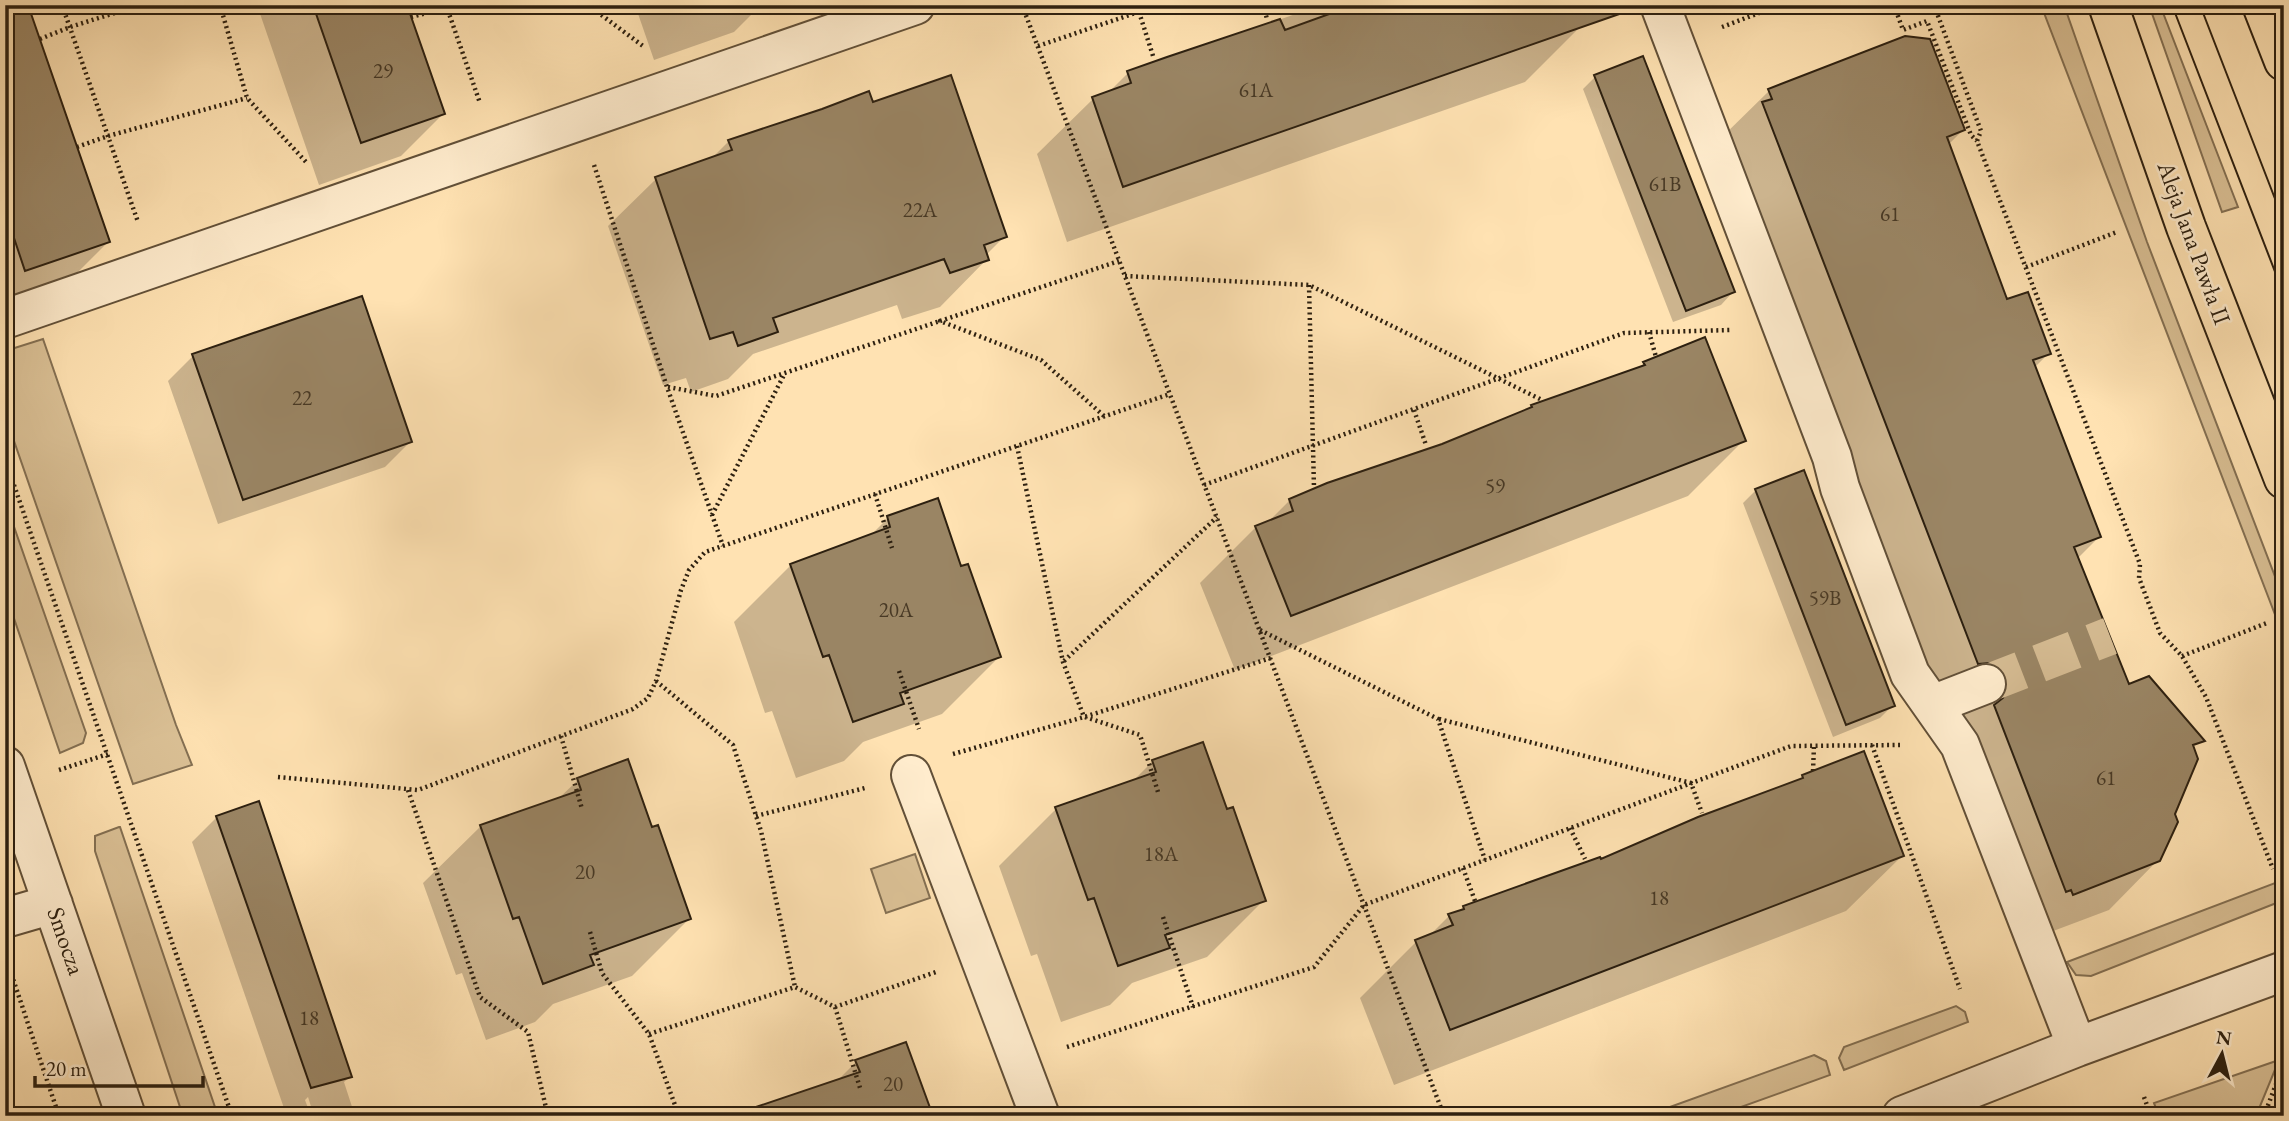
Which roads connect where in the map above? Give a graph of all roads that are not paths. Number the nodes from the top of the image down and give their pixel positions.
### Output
1 (915, 5) edge
2 (1660, 5) edge
3 (2108, 5) edge
4 (2262, 5) edge
5 (2284, 61) edge
6 (5, 319) edge
7 (2284, 479) edge
8 (1986, 684) tunnel mouth
9 (1932, 705) junction
10 (5, 766) edge
11 (911, 775) dead end
12 (53, 904) junction
13 (5, 919) edge
14 (2284, 971) edge
15 (2077, 1047) junction
16 (126, 1116) edge
17 (1040, 1116) edge
18 (1902, 1116) edge

1 - 6 street
2 - 9 street
3 - 7 main road, Aleja Jana Pawła II
4 - 5 main road
8 - 9 street
9 - 15 street
10 - 12 street, Smocza
11 - 17 street
12 - 13 street
12 - 16 street, Smocza
14 - 15 street
15 - 18 street

